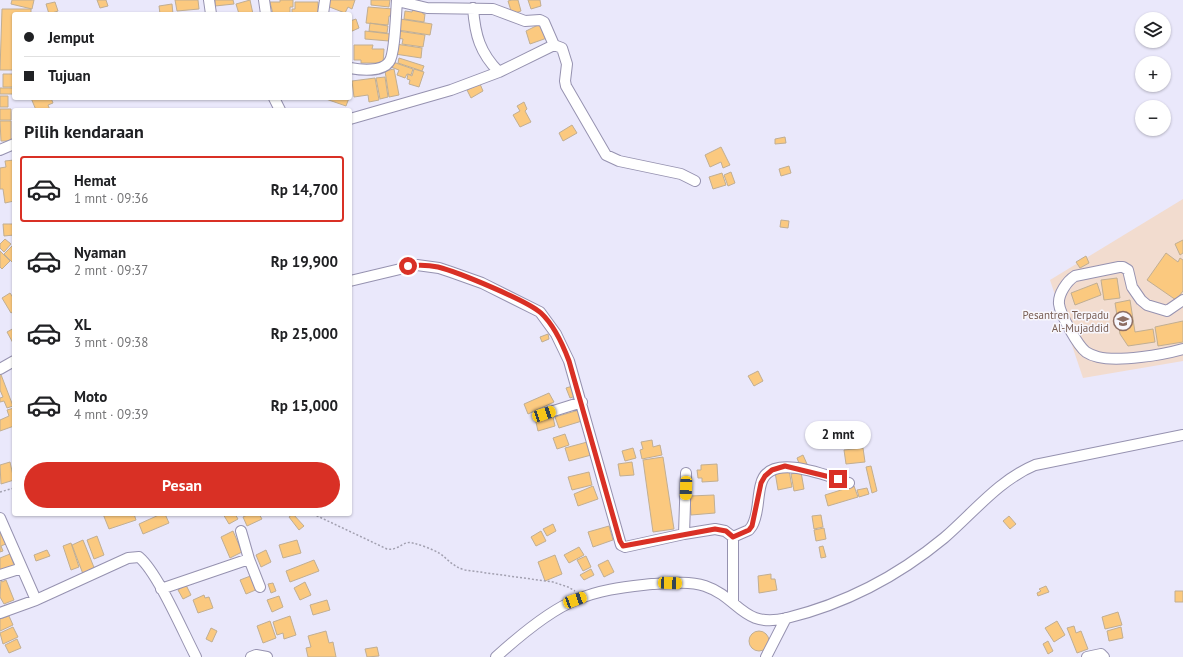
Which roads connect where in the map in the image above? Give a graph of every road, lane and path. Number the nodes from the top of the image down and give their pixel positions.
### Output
1 (209, 0) edge
2 (264, 0) edge
3 (324, 0) edge
4 (397, 0) edge
5 (473, 8) junction
6 (211, 12) edge
7 (266, 12) edge
8 (323, 12) edge
9 (554, 45) junction
10 (352, 68) edge
11 (499, 72) junction
12 (352, 118) edge
13 (12, 145) edge
14 (0, 150) edge
15 (695, 181) dead end
16 (352, 280) edge
17 (1183, 300) edge
18 (1183, 349) edge
19 (12, 362) edge
20 (0, 368) edge
21 (582, 402) junction
22 (544, 414) dead end
23 (1183, 435) edge
24 (686, 473) dead end
25 (849, 483) dead end
26 (12, 489) edge
27 (0, 492) edge
28 (317, 516) edge
29 (0, 518) edge
30 (241, 531) dead end
31 (684, 534) junction
32 (733, 537) junction
33 (249, 558) junction
34 (22, 568) junction
35 (0, 575) edge
36 (260, 587) dead end
37 (161, 589) junction
38 (584, 597) junction
39 (36, 600) junction
40 (733, 602) junction
41 (0, 613) edge
42 (786, 618) junction
43 (196, 657) edge
44 (251, 657) edge
45 (267, 657) edge
46 (496, 657) edge
47 (766, 657) edge
48 (1087, 657) edge
49 (1104, 657) edge

1 - 6 street
2 - 7 street
3 - 8 street
4 - 5 street
4 - 10 street
5 - 9 street
5 - 11 street
9 - 11 street
9 - 15 street
11 - 12 street
13 - 14 street
16 - 21 street
17 - 18 street
19 - 20 street
21 - 22 street
21 - 31 street
23 - 42 street
24 - 31 street
25 - 32 street
26 - 27 path
28 - 38 path
29 - 34 street
30 - 33 street
31 - 32 street
32 - 40 street
33 - 36 street
33 - 37 street
34 - 35 street
34 - 39 street
37 - 39 street
37 - 43 street
38 - 40 street
38 - 46 street
39 - 41 street
40 - 42 street
42 - 47 street
44 - 45 street
48 - 49 street

